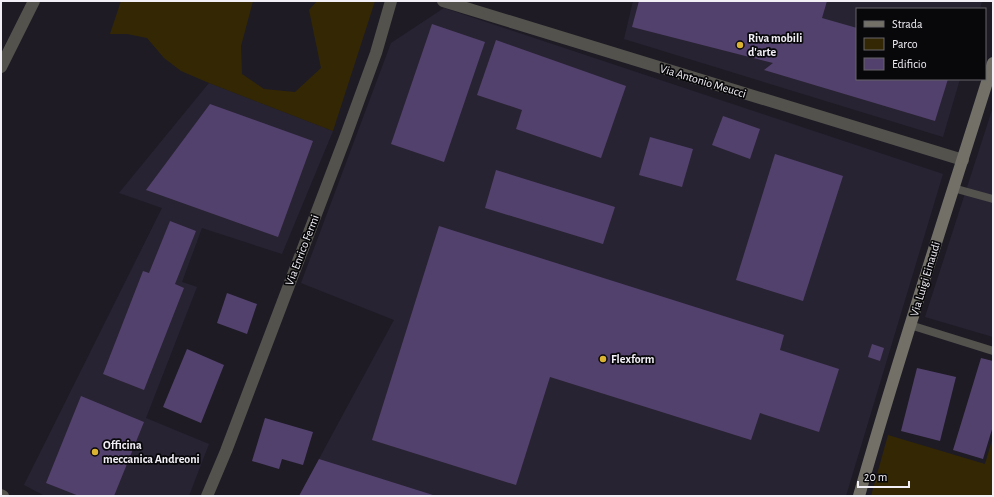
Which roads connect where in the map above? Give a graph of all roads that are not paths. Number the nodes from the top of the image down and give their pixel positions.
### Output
1 (34, 1) edge
2 (391, 1) edge
3 (443, 1) edge
4 (993, 63) edge
5 (1, 67) edge
6 (963, 160) junction
7 (954, 188) junction
8 (993, 199) edge
9 (910, 325) junction
10 (993, 350) edge
11 (207, 496) edge
12 (859, 496) edge

1 - 5 street
2 - 11 street, Via Enrico Fermi
3 - 6 street, Via Antonio Meucci
4 - 6 street, Via Luigi Einaudi
6 - 7 street, Via Luigi Einaudi
7 - 8 lane
7 - 9 street, Via Luigi Einaudi
9 - 10 lane
9 - 12 street, Via Luigi Einaudi

